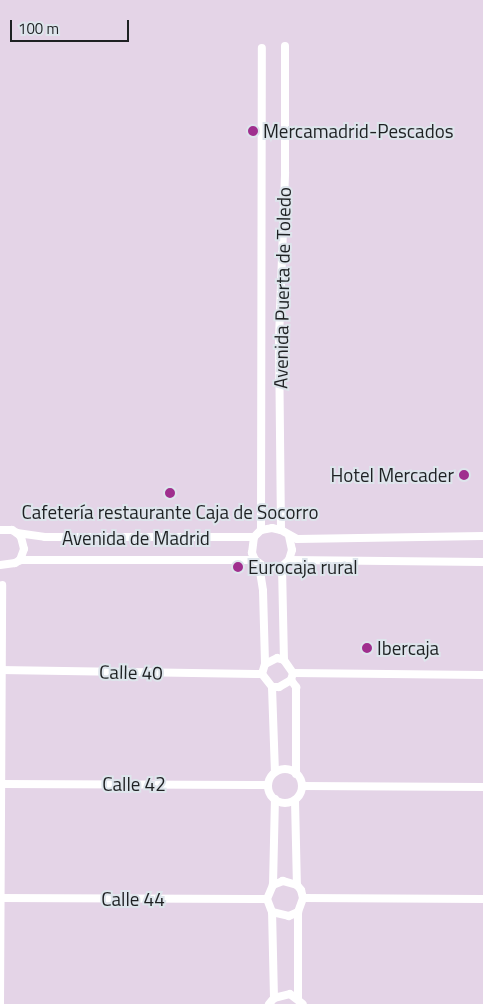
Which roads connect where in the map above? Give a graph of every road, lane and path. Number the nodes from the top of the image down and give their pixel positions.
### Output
1 (285, 46) dead end
2 (262, 48) dead end
3 (0, 530) edge
4 (261, 530) junction
5 (281, 530) junction
6 (17, 533) junction
7 (289, 536) junction
8 (483, 536) edge
9 (254, 537) junction
10 (20, 560) junction
11 (289, 560) junction
12 (257, 562) junction
13 (483, 562) edge
14 (0, 565) edge
15 (282, 566) junction
16 (2, 585) dead end
17 (284, 660) junction
18 (265, 664) junction
19 (1, 670) edge
20 (262, 674) junction
21 (483, 675) edge
22 (292, 676) junction
23 (272, 687) junction
24 (275, 772) junction
25 (296, 774) junction
26 (1, 784) edge
27 (268, 785) junction
28 (302, 786) junction
29 (483, 787) edge
30 (275, 799) junction
31 (295, 800) junction
32 (273, 884) junction
33 (297, 885) junction
34 (0, 898) edge
35 (303, 898) junction
36 (483, 899) edge
37 (267, 900) junction
38 (272, 912) junction
39 (298, 912) junction
40 (272, 1001) edge
41 (300, 1001) edge
42 (0, 1004) edge

1 - 5 street, Avenida Puerta de Toledo
2 - 4 street, Avenida Puerta de Toledo
3 - 6 street, Avenida de Madrid
4 - 5 street
4 - 9 street
5 - 7 street
6 - 9 street, Avenida de Madrid
6 - 10 street
7 - 8 street
7 - 11 street
9 - 12 street
10 - 12 street, Avenida de Madrid
10 - 14 street, Avenida de Madrid
11 - 13 street
11 - 15 street
12 - 15 street
12 - 18 street
15 - 17 street
16 - 19 street
17 - 18 street
17 - 22 street
18 - 20 street
19 - 20 street, Calle 40
19 - 26 street
20 - 23 street
21 - 22 street
22 - 23 street
22 - 25 street
23 - 24 street
24 - 25 street
24 - 27 street
25 - 28 street
26 - 27 street, Calle 42
26 - 34 street
27 - 30 street
28 - 29 street
28 - 31 street
30 - 31 street
30 - 32 street
31 - 33 street
32 - 33 street
32 - 37 street
33 - 35 street
34 - 37 street, Calle 44
34 - 42 street
35 - 36 street
35 - 39 street
37 - 38 street
38 - 39 street
38 - 40 street
39 - 41 street
40 - 41 street

